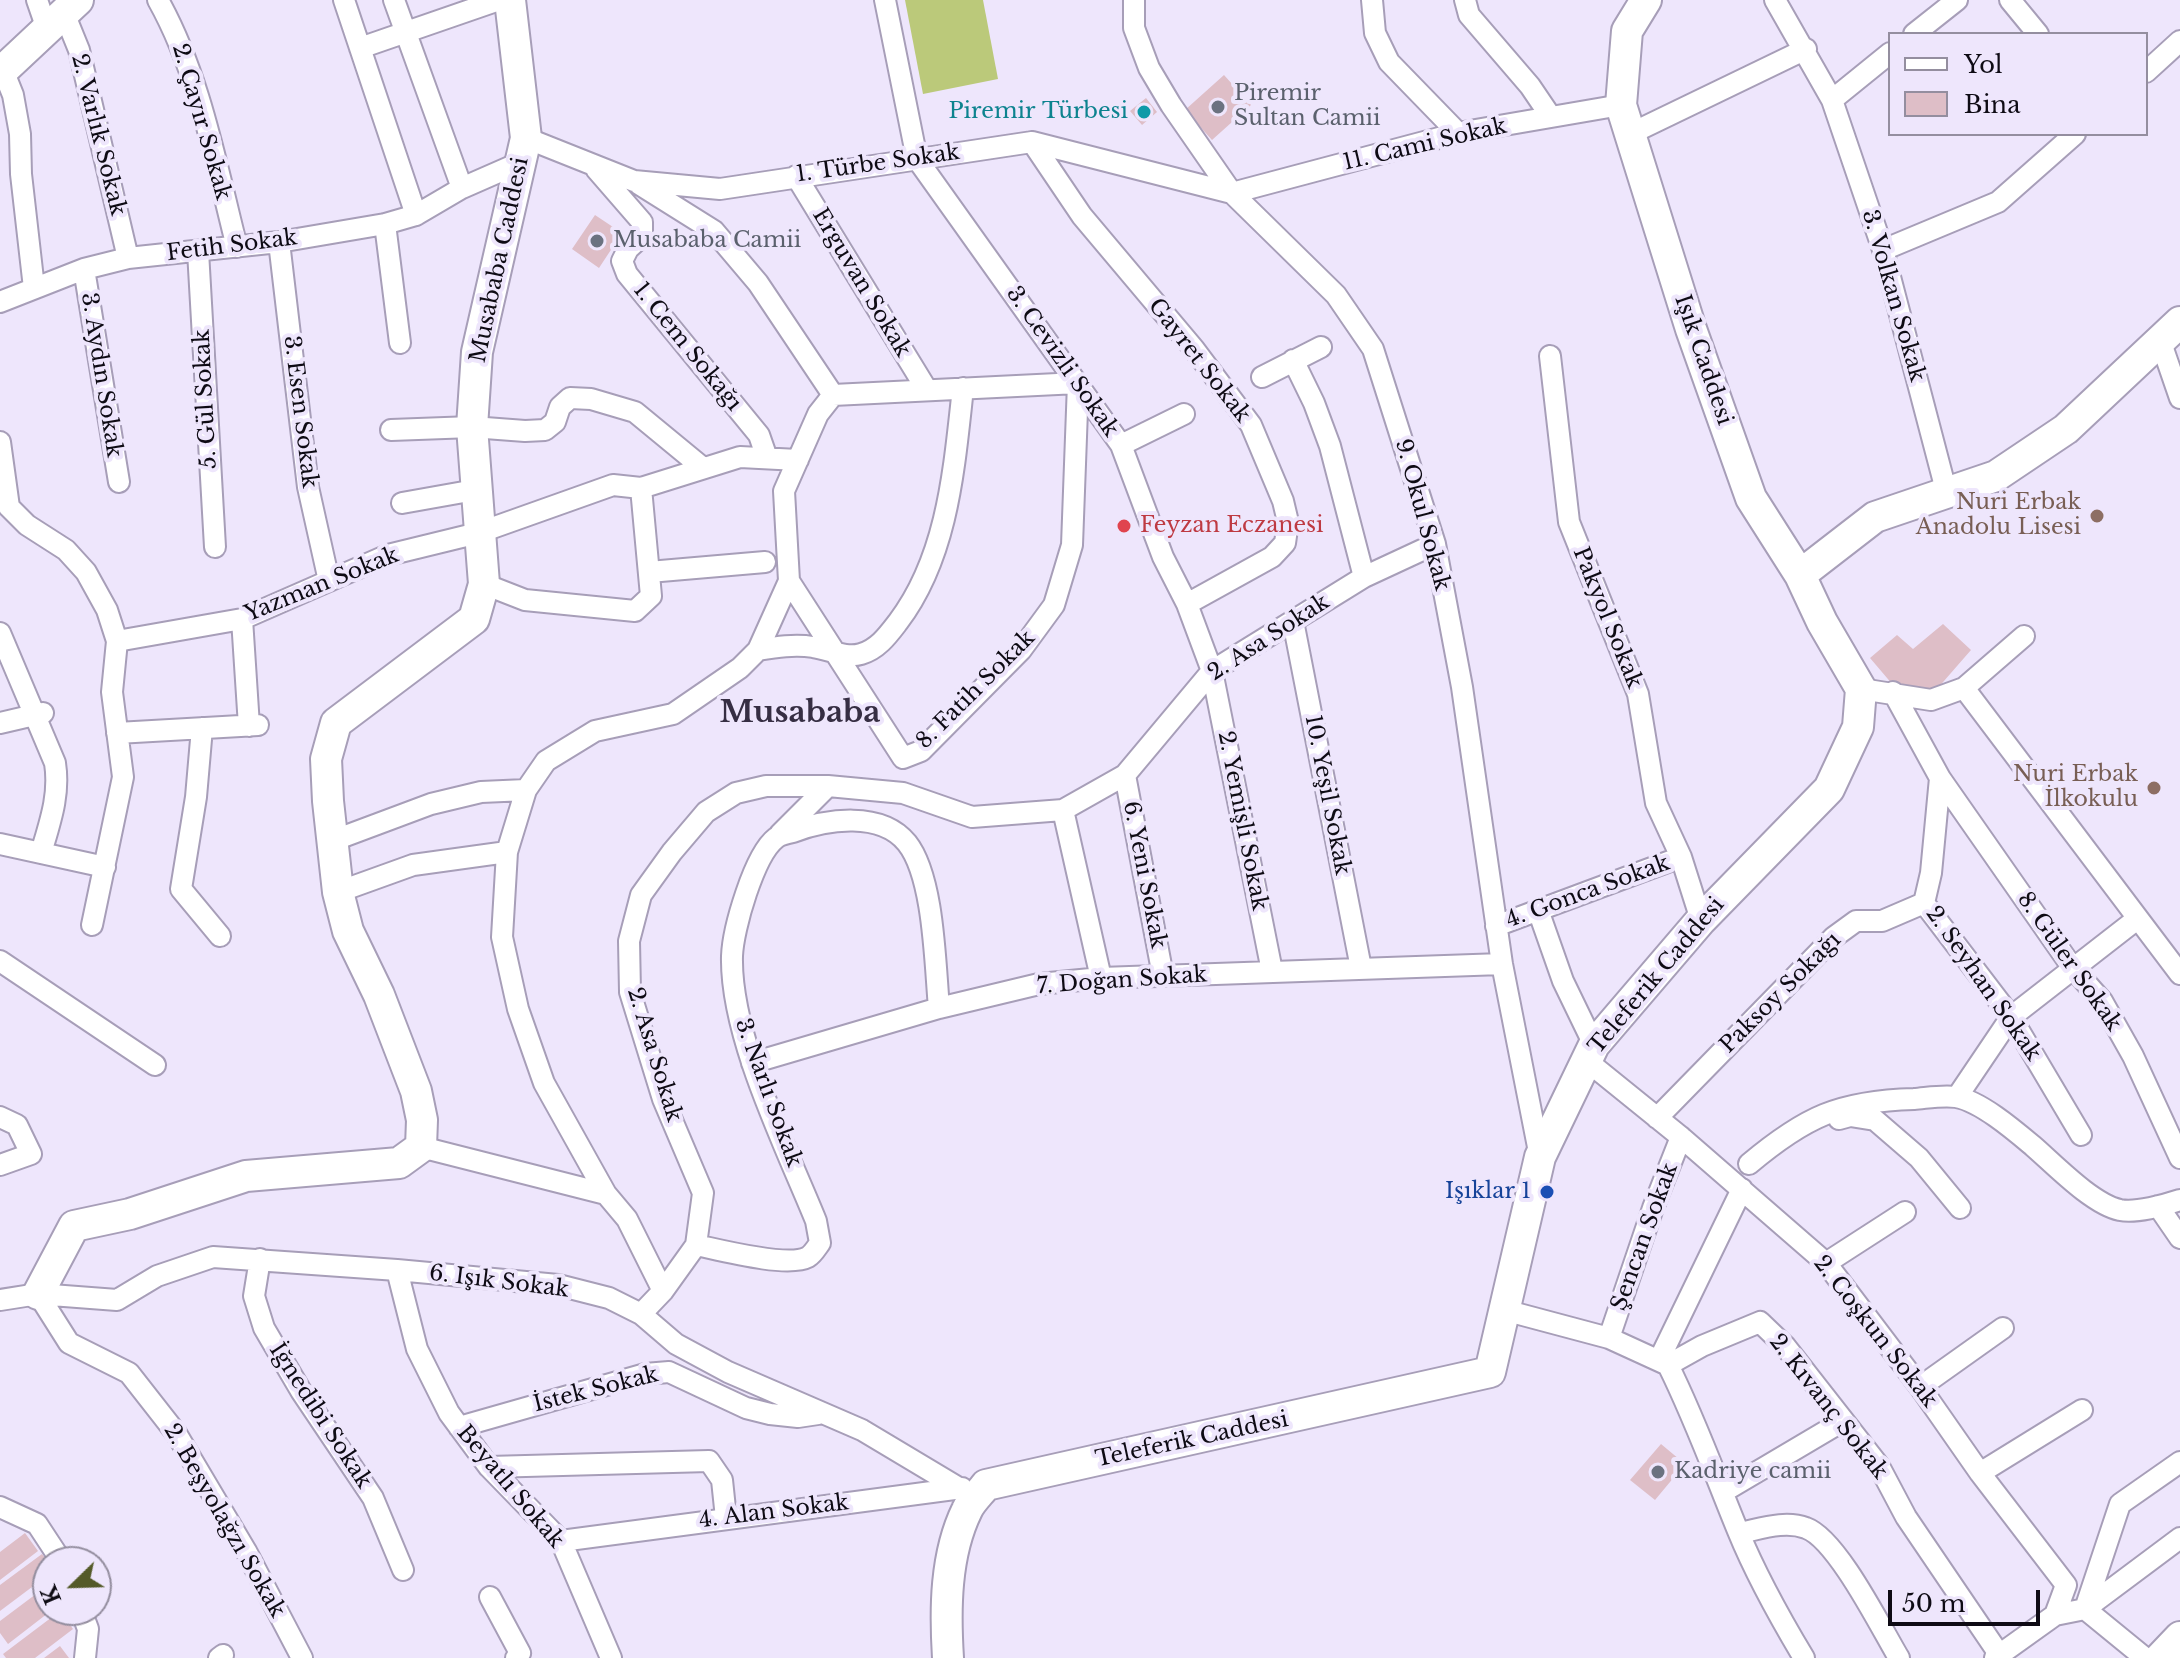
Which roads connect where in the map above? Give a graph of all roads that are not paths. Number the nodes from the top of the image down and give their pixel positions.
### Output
1 (37, 0) edge
2 (158, 0) edge
3 (344, 0) edge
4 (394, 0) edge
5 (499, 0) edge
6 (510, 0) edge
7 (885, 0) edge
8 (1134, 0) edge
9 (1372, 0) edge
10 (1465, 0) edge
11 (1646, 0) edge
12 (1775, 0) edge
13 (1957, 0) edge
14 (2010, 0) edge
15 (63, 14) edge
16 (408, 31) junction
17 (1917, 32) edge
18 (2036, 32) edge
19 (2180, 41) edge
20 (360, 48) junction
21 (1806, 49) junction
22 (1888, 55) edge
23 (2148, 70) edge
24 (2, 72) edge
25 (1832, 100) junction
26 (1621, 105) junction
27 (1551, 117) junction
28 (1458, 133) junction
29 (1630, 134) junction
30 (2073, 136) edge
31 (1032, 142) junction
32 (523, 150) junction
33 (917, 159) junction
34 (590, 163) junction
35 (796, 176) junction
36 (634, 181) junction
37 (462, 188) junction
38 (1232, 193) junction
39 (416, 215) junction
40 (385, 224) junction
41 (279, 242) junction
42 (237, 247) junction
43 (1883, 250) junction
44 (198, 251) junction
45 (128, 258) junction
46 (84, 269) junction
47 (34, 288) junction
48 (0, 302) edge
49 (2170, 331) edge
50 (400, 343) dead end
51 (1321, 347) dead end
52 (1550, 356) dead end
53 (1293, 360) junction
54 (1262, 377) dead end
55 (1078, 383) junction
56 (963, 388) junction
57 (927, 390) junction
58 (833, 395) junction
59 (2180, 398) edge
60 (1184, 414) dead end
61 (472, 427) junction
62 (391, 430) dead end
63 (0, 442) edge
64 (1121, 445) junction
65 (767, 458) junction
66 (798, 460) junction
67 (703, 468) junction
68 (119, 482) dead end
69 (641, 488) junction
70 (475, 490) junction
71 (1947, 494) junction
72 (402, 503) dead end
73 (478, 533) junction
74 (1435, 544) junction
75 (215, 547) dead end
76 (765, 562) dead end
77 (649, 572) junction
78 (1800, 575) junction
79 (1364, 577) junction
80 (329, 581) junction
81 (789, 581) junction
82 (484, 584) junction
83 (1187, 604) junction
84 (242, 619) junction
85 (1293, 621) junction
86 (0, 633) edge
87 (2024, 636) dead end
88 (117, 641) junction
89 (758, 650) junction
90 (837, 654) junction
91 (1212, 671) junction
92 (1964, 688) junction
93 (1861, 689) junction
94 (1893, 692) junction
95 (39, 715) junction
96 (0, 723) edge
97 (202, 728) junction
98 (117, 733) junction
99 (1125, 775) junction
100 (1940, 778) junction
101 (828, 786) junction
102 (526, 790) junction
103 (1063, 810) junction
104 (776, 838) junction
105 (332, 841) junction
106 (0, 844) edge
107 (507, 852) junction
108 (41, 853) junction
109 (1681, 857) junction
110 (105, 867) junction
111 (338, 892) junction
112 (1924, 903) junction
113 (1538, 910) junction
114 (2137, 919) junction
115 (1701, 920) junction
116 (92, 925) dead end
117 (1496, 926) junction
118 (220, 936) dead end
119 (0, 961) edge
120 (1502, 964) junction
121 (2072, 967) junction
122 (1361, 968) junction
123 (1272, 971) junction
124 (2180, 974) edge
125 (1163, 976) junction
126 (1101, 978) junction
127 (939, 1008) junction
128 (2011, 1017) junction
129 (1590, 1053) junction
130 (752, 1063) junction
131 (155, 1065) dead end
132 (1957, 1097) junction
133 (0, 1117) edge
134 (1657, 1118) junction
135 (2081, 1135) dead end
136 (1681, 1137) junction
137 (421, 1147) junction
138 (1540, 1157) junction
139 (2180, 1158) edge
140 (1749, 1164) junction
141 (0, 1165) edge
142 (1737, 1185) junction
143 (606, 1194) junction
144 (2180, 1200) edge
145 (2158, 1206) junction
146 (1960, 1208) dead end
147 (1905, 1212) dead end
148 (2180, 1238) edge
149 (696, 1245) junction
150 (260, 1259) junction
151 (1826, 1263) junction
152 (397, 1270) junction
153 (663, 1291) junction
154 (38, 1294) junction
155 (0, 1300) edge
156 (1504, 1310) junction
157 (641, 1314) junction
158 (2003, 1328) dead end
159 (1609, 1338) junction
160 (1664, 1362) junction
161 (1920, 1387) junction
162 (2082, 1410) dead end
163 (822, 1413) junction
164 (1843, 1421) junction
165 (459, 1427) junction
166 (2180, 1462) edge
167 (489, 1467) junction
168 (1980, 1473) junction
169 (972, 1487) junction
170 (1723, 1492) junction
171 (0, 1507) edge
172 (726, 1518) junction
173 (1739, 1533) junction
174 (2180, 1538) edge
175 (561, 1541) junction
176 (51, 1546) edge
177 (403, 1570) dead end
178 (490, 1597) dead end
179 (2085, 1609) junction
180 (2055, 1615) junction
181 (87, 1626) edge
182 (2180, 1637) edge
183 (1997, 1656) edge
184 (85, 1658) edge
185 (302, 1658) edge
186 (516, 1658) edge
187 (611, 1658) edge
188 (948, 1658) edge
189 (1804, 1658) edge
190 (1899, 1658) edge
191 (2145, 1658) edge
192 (2160, 1658) edge

1 - 15 street, 2. Varlık Sokak
2 - 42 street, 2. Çayır Sokak
3 - 20 street
4 - 16 street
5 - 16 street
6 - 32 main road, Musababa Caddesi
7 - 33 street
8 - 38 street, 9. Okul Sokak
9 - 28 street
10 - 27 street
11 - 26 main road, Işık Caddesi
12 - 21 street, 3. Volkan Sokak
13 - 17 street
14 - 18 street
15 - 24 main road
15 - 45 street, 2. Varlık Sokak
16 - 20 street
16 - 37 street
19 - 23 street
20 - 39 street
21 - 25 street, 3. Volkan Sokak
21 - 29 street
22 - 25 street
24 - 47 street
25 - 43 street, 3. Volkan Sokak
26 - 27 street, 11. Cami Sokak
26 - 29 main road, Işık Caddesi
27 - 28 street, 11. Cami Sokak
28 - 38 street, 11. Cami Sokak
29 - 78 main road, Işık Caddesi
30 - 43 street
31 - 33 street, 1. Türbe Sokak
31 - 38 street, 1. Türbe Sokak
31 - 83 street, Gayret Sokak
32 - 34 street, 1. Türbe Sokak
32 - 37 street, Fetih Sokak
32 - 61 main road, Musababa Caddesi
33 - 35 street, 1. Türbe Sokak
33 - 55 street, 3. Cevizli Sokak
34 - 36 street, 1. Türbe Sokak
34 - 65 street, 1. Cem Sokağı
35 - 36 street, 1. Türbe Sokak
35 - 57 street, Erguvan Sokak
36 - 58 street
37 - 39 street, Fetih Sokak
38 - 74 street, 9. Okul Sokak
39 - 40 street, Fetih Sokak
40 - 41 street, Fetih Sokak
40 - 50 street
41 - 42 street, Fetih Sokak
41 - 80 street, 3. Esen Sokak
42 - 44 street, Fetih Sokak
43 - 71 street, 3. Volkan Sokak
44 - 45 street, Fetih Sokak
44 - 75 street, 5. Gül Sokak
45 - 46 street, Fetih Sokak
46 - 47 street, Fetih Sokak
46 - 68 street, 3. Aydın Sokak
47 - 48 street, Fetih Sokak
49 - 59 street
49 - 71 main road
51 - 53 street
52 - 109 street, Pakyol Sokak
53 - 54 street
53 - 79 street
55 - 56 street
55 - 64 street, 3. Cevizli Sokak
55 - 90 street, 8. Fatih Sokak
56 - 57 street
56 - 90 street
57 - 58 street
58 - 66 street
60 - 64 street
61 - 62 street
61 - 67 street
61 - 70 main road, Musababa Caddesi
63 - 88 street
64 - 83 street, 3. Cevizli Sokak
65 - 66 street, Yazman Sokak
65 - 67 street, Yazman Sokak
66 - 81 street
67 - 69 street, Yazman Sokak
69 - 73 street, Yazman Sokak
69 - 77 street
70 - 72 street
70 - 73 main road, Musababa Caddesi
71 - 78 main road
73 - 80 street, Yazman Sokak
73 - 82 main road, Musababa Caddesi
74 - 79 street, 2. Asa Sokak
74 - 117 street, 9. Okul Sokak
76 - 77 street
77 - 82 street
78 - 93 main road
79 - 85 street, 2. Asa Sokak
80 - 84 street, Yazman Sokak
81 - 89 street
81 - 90 street
82 - 105 main road, Musababa Caddesi
83 - 91 street, 3. Cevizli Sokak
84 - 88 street, Yazman Sokak
84 - 97 street
85 - 91 street, 2. Asa Sokak
85 - 122 street, 10. Yeşil Sokak
86 - 95 street
87 - 92 street
88 - 98 street
89 - 90 street
89 - 102 street
91 - 99 street, 2. Asa Sokak
91 - 123 street, 2. Yemişli Sokak
92 - 94 street
92 - 114 street
93 - 94 street
93 - 115 main road, Teleferik Caddesi
94 - 100 street
95 - 96 street
95 - 108 street
97 - 98 street
97 - 118 street
98 - 110 street
99 - 103 street, 2. Asa Sokak
99 - 125 street, 6. Yeni Sokak
100 - 112 street, 2. Seyhan Sokak
100 - 121 street, 8. Güler Sokak
101 - 103 street, 2. Asa Sokak
101 - 104 street, 3. Narlı Sokak
101 - 149 street, 2. Asa Sokak
102 - 105 street
102 - 107 street
103 - 126 street
104 - 127 street
104 - 130 street, 3. Narlı Sokak
105 - 111 main road, Musababa Caddesi
106 - 108 street
107 - 111 street
107 - 143 street
108 - 110 street
109 - 113 street, 4. Gonca Sokak
109 - 115 street, Pakyol Sokak
110 - 116 street
111 - 137 main road, Musababa Caddesi
112 - 128 street, 2. Seyhan Sokak
112 - 134 street, Paksoy Sokağı
113 - 117 street, 4. Gonca Sokak
113 - 129 street
114 - 121 street
114 - 124 street
115 - 129 main road, Teleferik Caddesi
117 - 120 street, 9. Okul Sokak
119 - 131 street
120 - 122 street, 7. Doğan Sokak
120 - 138 street, 9. Okul Sokak
121 - 128 street
121 - 139 street, 8. Güler Sokak
122 - 123 street, 7. Doğan Sokak
123 - 125 street, 7. Doğan Sokak
125 - 126 street, 7. Doğan Sokak
126 - 127 street, 7. Doğan Sokak
127 - 130 street, 7. Doğan Sokak
128 - 132 street
128 - 135 street, 2. Seyhan Sokak
129 - 134 street, 2. Coşkun Sokak
129 - 138 main road, Teleferik Caddesi
130 - 149 street, 3. Narlı Sokak
132 - 140 street
132 - 145 street
133 - 141 street
134 - 136 street, 2. Coşkun Sokak
136 - 142 street, 2. Coşkun Sokak
136 - 159 street, Şencan Sokak
137 - 143 street
137 - 154 main road
138 - 156 main road, Teleferik Caddesi
140 - 142 street
140 - 146 street
142 - 151 street, 2. Coşkun Sokak
142 - 160 street
143 - 153 street
144 - 145 street
145 - 148 street
147 - 151 street
149 - 153 street, 2. Asa Sokak
150 - 152 street, 6. Işık Sokak
150 - 154 street, 6. Işık Sokak
150 - 177 street, İğnedibi Sokak
151 - 161 street, 2. Coşkun Sokak
152 - 157 street, 6. Işık Sokak
152 - 165 street, Beyatlı Sokak
153 - 157 street, 2. Asa Sokak
154 - 155 street, 6. Işık Sokak
154 - 185 street, 2. Beşyolağzı Sokak
156 - 159 street
156 - 169 main road, Teleferik Caddesi
157 - 163 street, 6. Işık Sokak
158 - 161 street
159 - 160 street
160 - 164 street, 2. Kıvanç Sokak
160 - 170 street
161 - 168 street, 2. Coşkun Sokak
162 - 168 street
163 - 165 street, İstek Sokak
163 - 169 street, 6. Işık Sokak
164 - 170 street
164 - 183 street, 2. Kıvanç Sokak
165 - 167 street, Beyatlı Sokak
166 - 179 street
167 - 172 street
167 - 175 street, Beyatlı Sokak
168 - 180 street, 2. Coşkun Sokak
169 - 172 street, 4. Alan Sokak
169 - 188 main road
170 - 173 street
171 - 176 street
172 - 175 street, 4. Alan Sokak
173 - 189 street
173 - 190 street
174 - 179 street
175 - 187 street, Beyatlı Sokak
178 - 186 street
179 - 180 street
179 - 191 street
180 - 183 street
181 - 184 street
182 - 192 main road

